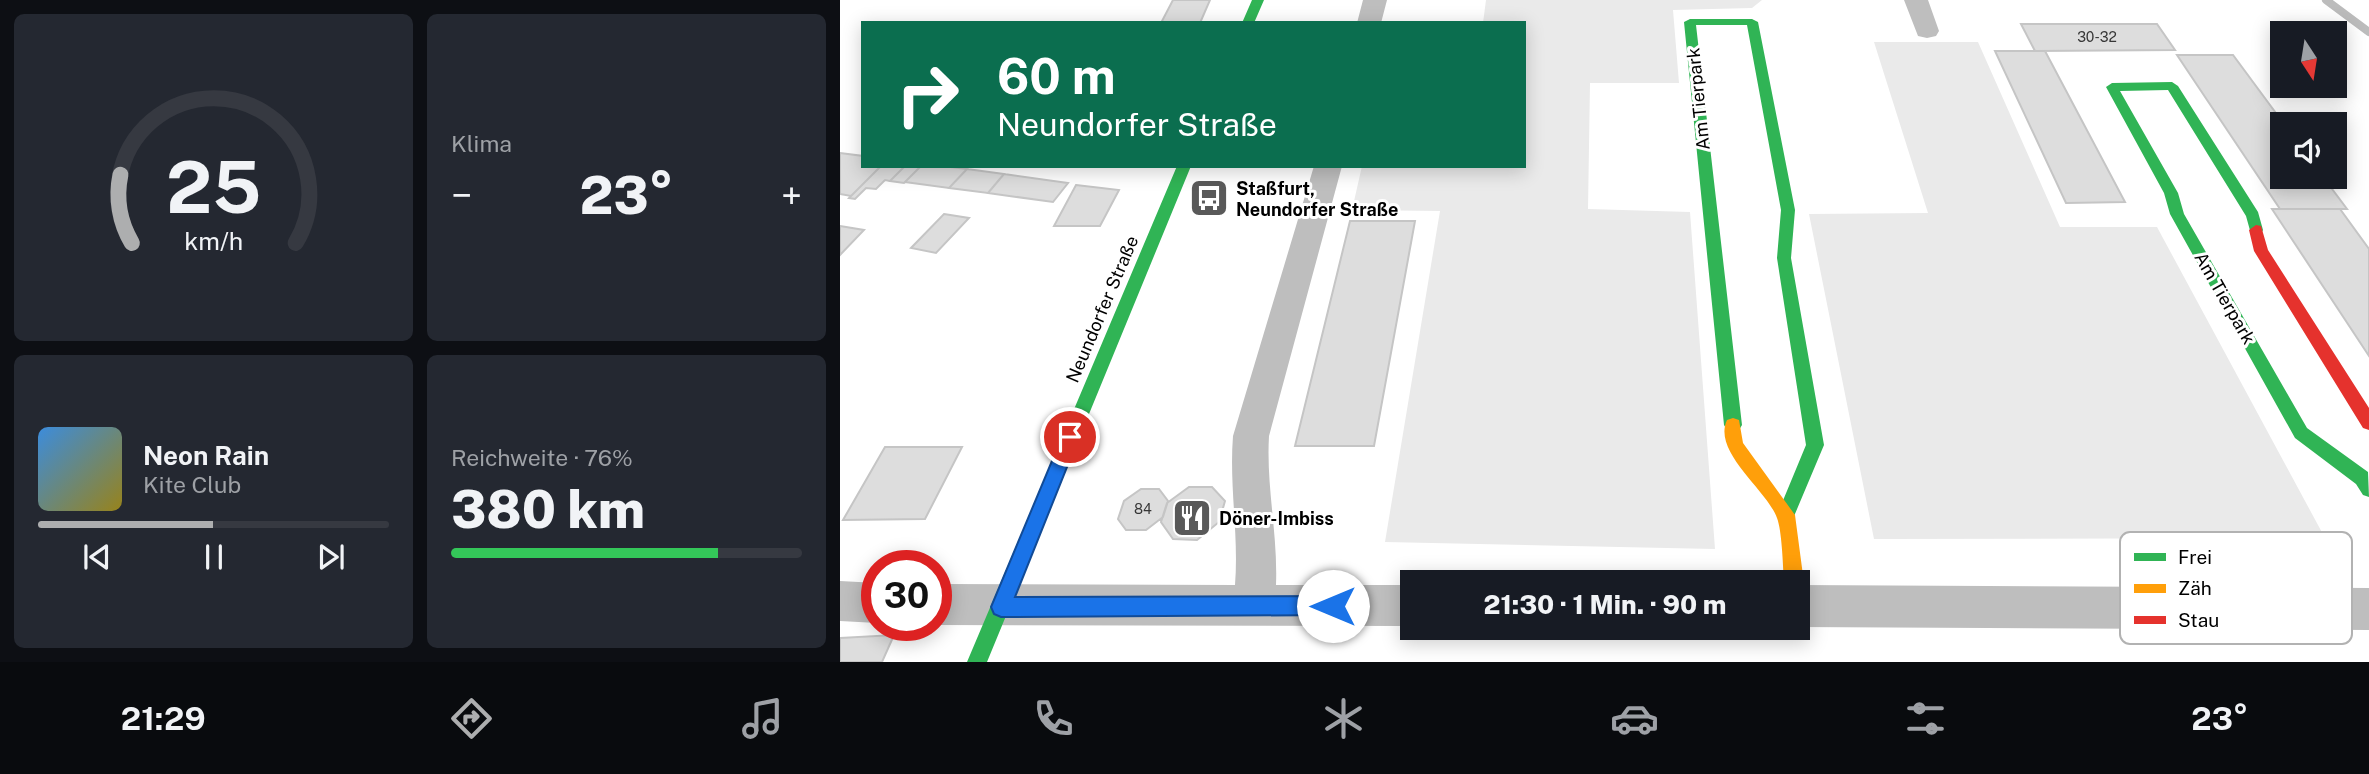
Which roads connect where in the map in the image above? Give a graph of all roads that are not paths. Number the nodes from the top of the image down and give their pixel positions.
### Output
1 (1258, 0) edge
2 (1375, 0) edge
3 (1916, 0) edge
4 (1249, 21) edge
5 (1370, 21) edge
6 (1927, 31) dead end
7 (1183, 168) edge
8 (1327, 168) edge
9 (2369, 424) edge
10 (2367, 473) edge
11 (1786, 515) junction
12 (1792, 570) edge
13 (840, 601) edge
14 (861, 602) edge
15 (952, 605) edge
16 (1254, 605) junction
17 (1400, 606) edge
18 (1810, 606) edge
19 (1001, 607) junction
20 (2120, 608) edge
21 (977, 662) edge

1 - 4 street
2 - 5 street
3 - 6 street
7 - 19 street, Neundorfer Straße
8 - 16 street
9 - 10 street, Am Tierpark
11 - 11 street, Am Tierpark
11 - 12 street, Am Tierpark
13 - 14 street
15 - 19 street
16 - 17 street
16 - 19 street
18 - 20 street
19 - 21 street, Neundorfer Straße

